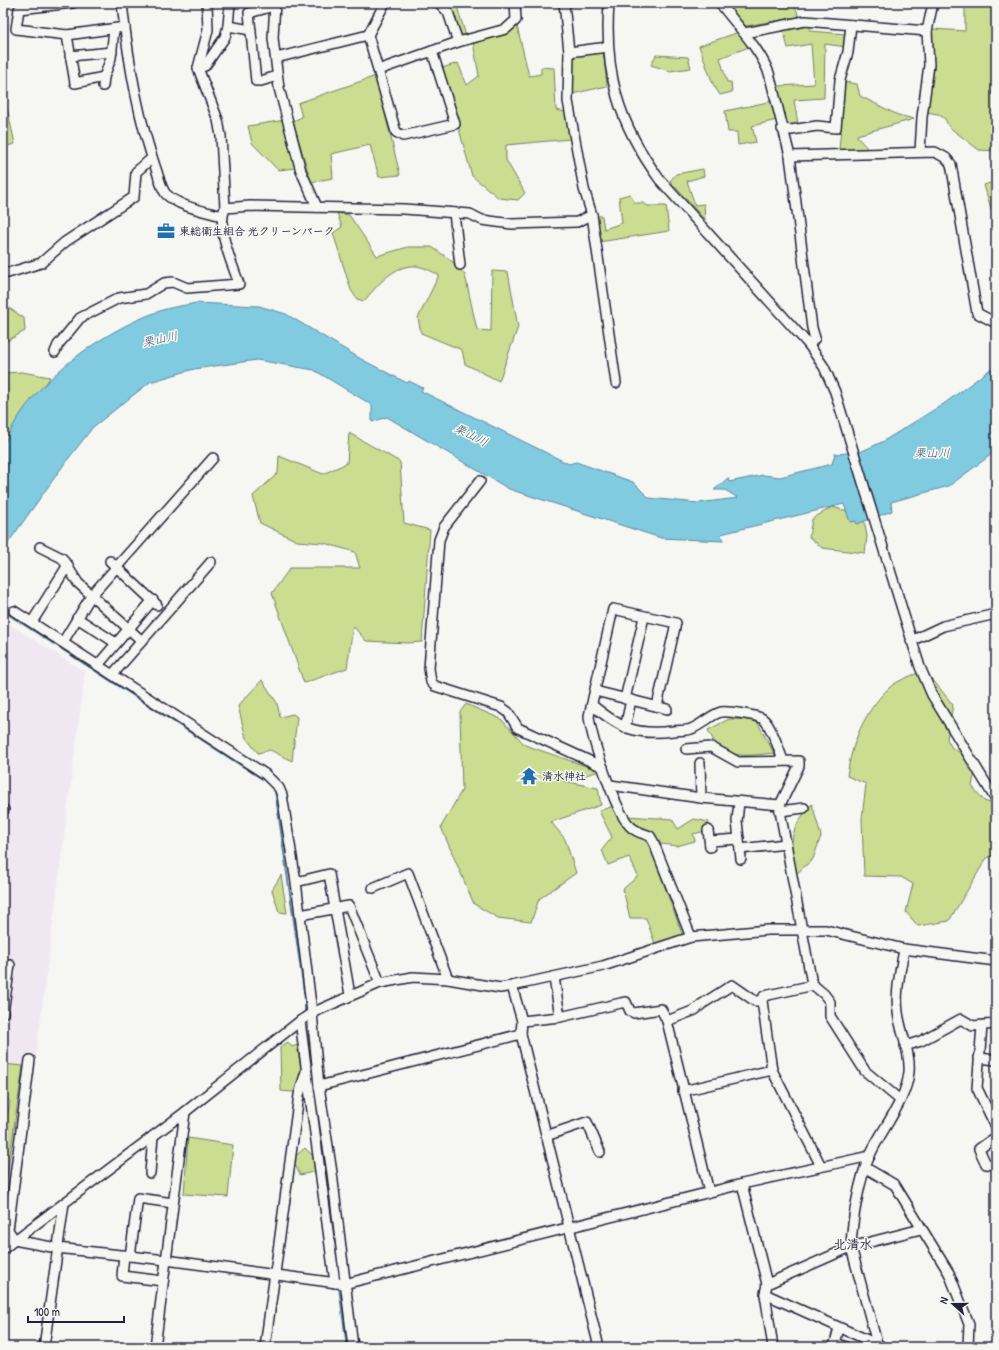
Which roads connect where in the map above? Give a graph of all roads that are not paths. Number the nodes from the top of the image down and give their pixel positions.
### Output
1 (73, 3) edge
2 (122, 3) edge
3 (207, 3) edge
4 (230, 3) edge
5 (385, 3) edge
6 (439, 3) edge
7 (516, 3) edge
8 (564, 3) edge
9 (609, 3) edge
10 (720, 3) edge
11 (933, 3) edge
12 (275, 5) edge
13 (851, 25) junction
14 (228, 26) junction
15 (125, 27) junction
16 (114, 29) junction
17 (251, 30) junction
18 (927, 31) junction
19 (745, 33) junction
20 (368, 34) junction
21 (67, 35) junction
22 (458, 42) junction
23 (608, 47) junction
24 (432, 51) junction
25 (112, 52) junction
26 (569, 52) junction
27 (70, 56) junction
28 (276, 58) junction
29 (198, 68) junction
30 (378, 70) junction
31 (277, 76) junction
32 (104, 77) junction
33 (103, 86) dead end
34 (782, 129) junction
35 (920, 152) junction
36 (790, 156) junction
37 (152, 158) junction
38 (318, 207) junction
39 (224, 212) junction
40 (454, 213) junction
41 (592, 215) junction
42 (460, 265) dead end
43 (3, 272) edge
44 (996, 323) edge
45 (808, 345) junction
46 (55, 352) dead end
47 (616, 383) dead end
48 (213, 458) dead end
49 (480, 481) dead end
50 (40, 546) dead end
51 (211, 562) dead end
52 (112, 564) junction
53 (68, 565) junction
54 (91, 596) junction
55 (14, 611) dead end
56 (996, 614) edge
57 (644, 617) junction
58 (77, 618) junction
59 (32, 622) junction
60 (129, 628) junction
61 (142, 641) junction
62 (912, 641) junction
63 (63, 642) junction
64 (116, 643) junction
65 (98, 664) junction
66 (113, 674) junction
67 (595, 691) junction
68 (628, 700) junction
69 (592, 705) junction
70 (657, 706) junction
71 (667, 709) dead end
72 (625, 728) junction
73 (686, 749) dead end
74 (783, 760) junction
75 (700, 763) dead end
76 (603, 767) junction
77 (610, 785) junction
78 (701, 798) junction
79 (996, 800) edge
80 (739, 802) junction
81 (780, 808) junction
82 (804, 808) dead end
83 (708, 830) dead end
84 (739, 839) junction
85 (786, 844) junction
86 (740, 849) junction
87 (741, 859) dead end
88 (296, 882) junction
89 (373, 888) dead end
90 (334, 909) junction
91 (300, 915) junction
92 (803, 928) junction
93 (691, 937) junction
94 (904, 948) junction
95 (996, 961) edge
96 (10, 965) dead end
97 (554, 977) junction
98 (448, 979) junction
99 (380, 983) junction
100 (512, 986) junction
101 (814, 986) junction
102 (350, 995) junction
103 (762, 1001) junction
104 (3, 1013) edge
105 (312, 1013) junction
106 (560, 1017) junction
107 (300, 1021) junction
108 (522, 1021) junction
109 (666, 1021) junction
110 (996, 1024) edge
111 (982, 1026) junction
112 (521, 1034) junction
113 (905, 1046) junction
114 (979, 1058) junction
115 (30, 1060) dead end
116 (996, 1060) edge
117 (307, 1068) junction
118 (772, 1070) junction
119 (318, 1086) junction
120 (683, 1091) junction
121 (900, 1100) junction
122 (185, 1112) junction
123 (996, 1127) edge
124 (153, 1136) junction
125 (546, 1136) junction
126 (996, 1137) edge
127 (600, 1152) dead end
128 (870, 1156) junction
129 (996, 1165) edge
130 (821, 1166) junction
131 (866, 1168) junction
132 (150, 1173) dead end
133 (742, 1184) junction
134 (709, 1192) junction
135 (64, 1203) junction
136 (174, 1203) junction
137 (568, 1228) junction
138 (921, 1229) junction
139 (3, 1238) edge
140 (15, 1240) junction
141 (851, 1247) junction
142 (57, 1248) junction
143 (3, 1249) edge
144 (127, 1255) junction
145 (166, 1260) junction
146 (274, 1276) junction
147 (163, 1281) junction
148 (339, 1283) junction
149 (767, 1284) junction
150 (765, 1294) junction
151 (839, 1328) junction
152 (835, 1345) edge
153 (880, 1346) edge
154 (44, 1347) edge
155 (155, 1347) edge
156 (265, 1347) edge
157 (353, 1347) edge
158 (599, 1347) edge
159 (773, 1347) edge
160 (846, 1347) edge
161 (968, 1347) edge

1 - 21 street
2 - 15 street
3 - 29 street
4 - 14 street
5 - 20 street
6 - 22 street
7 - 22 street
8 - 26 street
9 - 23 street
10 - 19 street
11 - 18 street
12 - 17 street
12 - 28 street
13 - 18 street
13 - 19 street
13 - 34 street
14 - 17 street
14 - 29 street
15 - 16 street
15 - 37 street
16 - 21 street
16 - 25 street
17 - 31 street
18 - 35 street
19 - 34 street
20 - 28 street
20 - 30 street
21 - 27 street
22 - 24 street
23 - 26 street
23 - 45 street
24 - 30 street
24 - 30 street
25 - 27 street
25 - 32 street
26 - 41 street
27 - 32 street
28 - 31 street
29 - 39 street
31 - 38 street
32 - 33 street
34 - 36 street
35 - 36 street
35 - 44 street
36 - 45 street
37 - 39 street
37 - 43 street
38 - 39 street
38 - 40 street
39 - 46 street
40 - 41 street
40 - 42 street
41 - 47 street
45 - 62 street
48 - 52 street
49 - 76 street
50 - 53 street
51 - 61 street
52 - 54 street
52 - 60 street
53 - 54 street
53 - 59 street
54 - 58 street
54 - 60 street
55 - 59 street
56 - 62 street
57 - 67 street
57 - 68 street
57 - 70 street
58 - 63 street
58 - 64 street
59 - 63 street
60 - 61 street
60 - 64 street
61 - 66 street
62 - 79 street
63 - 65 street
64 - 65 street
65 - 66 street
66 - 88 street
67 - 68 street
67 - 69 street
68 - 70 street
68 - 72 street
69 - 72 street
69 - 76 street
70 - 71 street
72 - 74 street
73 - 74 street
74 - 81 street
75 - 78 street
76 - 77 street
77 - 78 street
77 - 93 street
78 - 80 street
80 - 81 street
80 - 84 street
81 - 82 street
81 - 85 street
83 - 84 street
84 - 86 street
85 - 86 street
85 - 92 street
86 - 87 street
88 - 90 street
88 - 91 street
89 - 98 street
90 - 91 street
90 - 99 street
90 - 102 street
91 - 105 street
92 - 93 street
92 - 94 street
92 - 101 street
93 - 97 street
94 - 95 street
94 - 113 street
96 - 104 street
97 - 100 street
97 - 106 street
98 - 99 street
98 - 100 street
99 - 102 street
100 - 108 street
101 - 103 street
101 - 121 street
102 - 105 street
103 - 109 street
103 - 118 street
105 - 107 street
105 - 119 street
106 - 108 street
106 - 109 street
107 - 117 street
107 - 122 street
108 - 112 street
109 - 120 street
110 - 111 street
111 - 113 street
111 - 114 street
112 - 119 street
112 - 125 street
113 - 121 street
114 - 116 street
114 - 123 street
115 - 140 street
117 - 146 street
117 - 148 street
118 - 120 street
118 - 130 street
119 - 148 street
120 - 134 street
121 - 128 street
122 - 124 street
122 - 136 street
124 - 132 street
124 - 135 street
125 - 127 street
125 - 137 street
126 - 129 street
128 - 130 street
128 - 131 street
130 - 133 street
131 - 138 street
131 - 141 street
133 - 134 street
133 - 149 street
134 - 137 street
135 - 140 street
135 - 142 street
136 - 144 street
136 - 145 street
137 - 148 street
137 - 158 street
138 - 141 street
138 - 161 street
139 - 140 street
140 - 142 street
140 - 143 street
141 - 149 street
141 - 153 street
142 - 144 street
142 - 154 street
144 - 145 street
144 - 147 street
145 - 146 street
145 - 147 street
146 - 148 street
146 - 156 street
147 - 155 street
148 - 157 street
149 - 150 street
150 - 151 street
150 - 159 street
151 - 152 street
151 - 153 street
152 - 160 street

